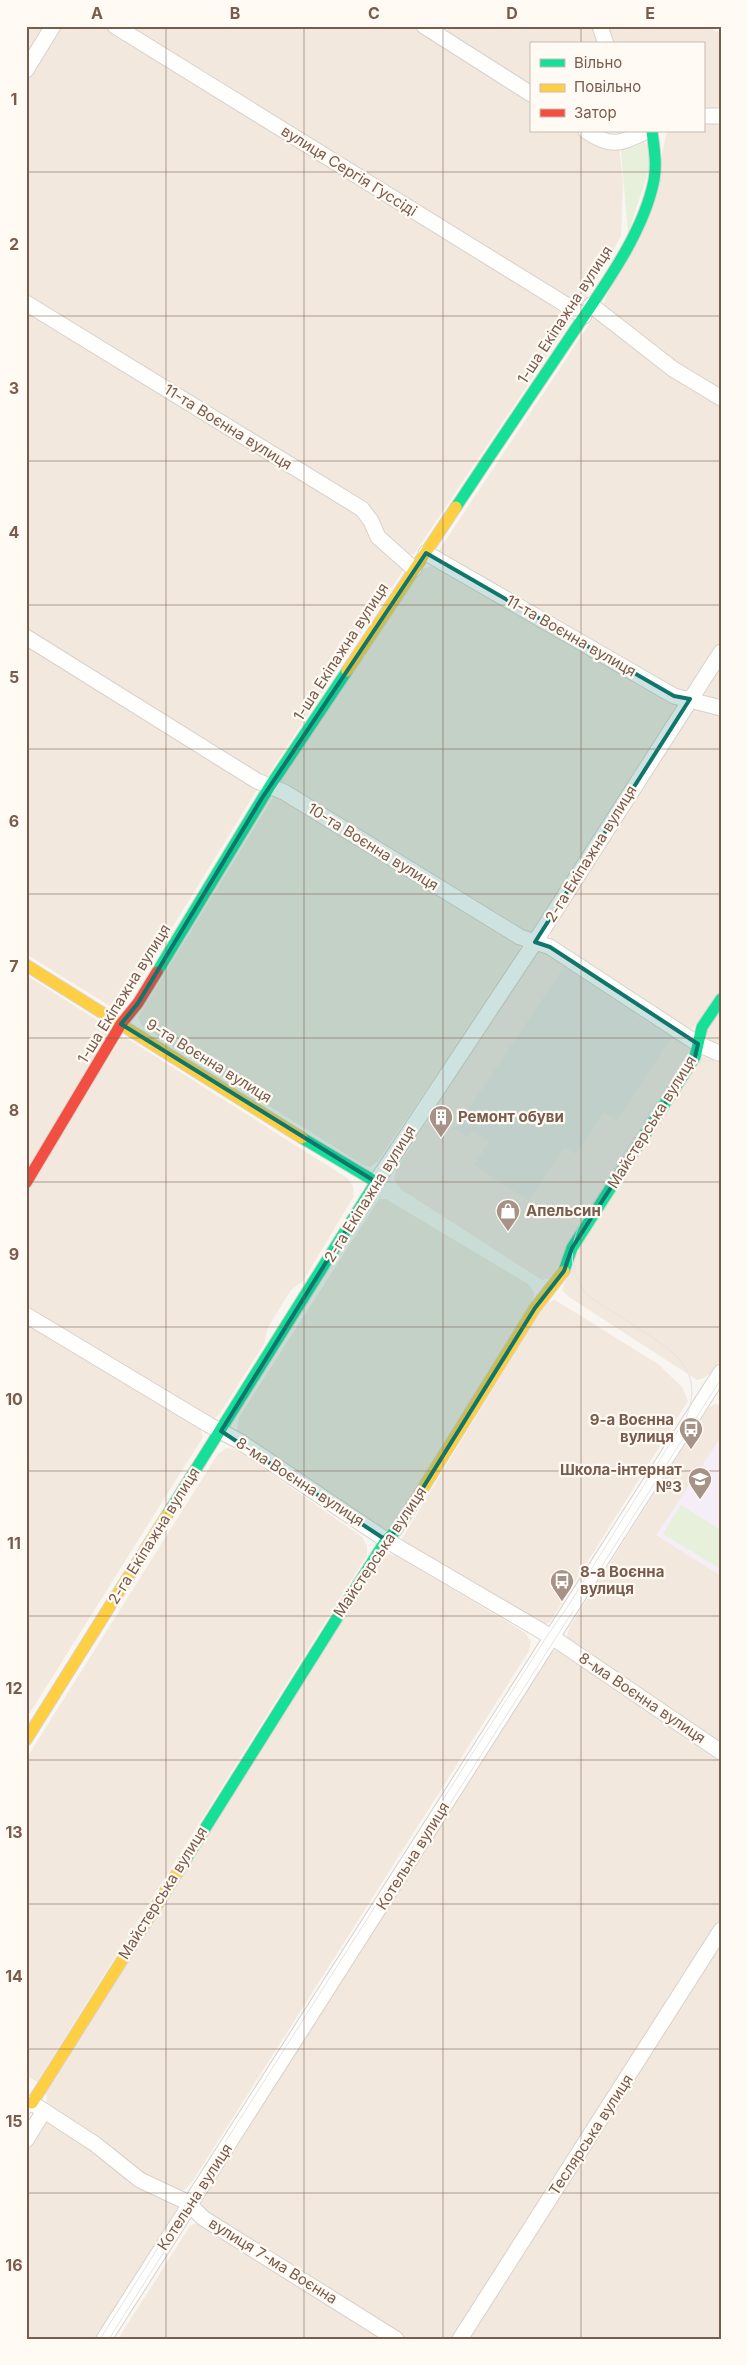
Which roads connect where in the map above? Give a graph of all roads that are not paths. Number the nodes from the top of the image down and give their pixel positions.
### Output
1 (53, 26) edge
2 (115, 26) edge
3 (424, 26) edge
4 (600, 26) edge
5 (439, 31) edge
6 (605, 42) edge
7 (26, 70) edge
8 (530, 93) edge
9 (704, 116) edge
10 (721, 116) edge
11 (588, 132) edge
12 (645, 132) edge
13 (652, 132) edge
14 (26, 303) edge
15 (588, 311) junction
16 (721, 398) edge
17 (426, 553) junction
18 (414, 568) junction
19 (26, 637) edge
20 (721, 652) edge
21 (690, 699) junction
22 (721, 708) edge
23 (270, 786) junction
24 (535, 942) junction
25 (26, 965) edge
26 (721, 999) edge
27 (121, 1024) junction
28 (698, 1044) junction
29 (721, 1054) edge
30 (376, 1182) junction
31 (26, 1183) edge
32 (26, 1315) edge
33 (721, 1372) edge
34 (221, 1431) junction
35 (386, 1540) junction
36 (552, 1638) junction
37 (26, 1740) edge
38 (721, 1752) edge
39 (721, 1930) edge
40 (34, 2107) edge
41 (26, 2140) edge
42 (190, 2205) junction
43 (104, 2339) edge
44 (396, 2339) edge
45 (460, 2339) edge

1 - 7 street
2 - 15 street, вулиця Сергія Гуссіді
3 - 5 street
4 - 6 street
5 - 8 street
9 - 10 street
11 - 12 street
13 - 15 street, 1-ша Екіпажна вулиця
14 - 18 street, 11-та Воєнна вулиця
15 - 16 street, вулиця Сергія Гуссіді
15 - 17 street, 1-ша Екіпажна вулиця
17 - 18 street, 1-ша Екіпажна вулиця
17 - 21 street, 11-та Воєнна вулиця
18 - 23 street, 1-ша Екіпажна вулиця
19 - 23 street, 10-та Воєнна вулиця
20 - 21 street, 2-га Екіпажна вулиця
21 - 22 street, 11-та Воєнна вулиця
21 - 24 street, 2-га Екіпажна вулиця
23 - 24 street, 10-та Воєнна вулиця
23 - 27 street, 1-ша Екіпажна вулиця
24 - 28 street, 10-та Воєнна вулиця
24 - 30 street, 2-га Екіпажна вулиця
25 - 27 street, 9-та Воєнна вулиця
26 - 28 street, Майстерська вулиця
27 - 30 street, 9-та Воєнна вулиця
27 - 31 street, 1-ша Екіпажна вулиця
28 - 29 street, 10-та Воєнна вулиця
28 - 35 street, Майстерська вулиця
30 - 34 street, 2-га Екіпажна вулиця
32 - 34 street, 8-ма Воєнна вулиця
33 - 36 street, Котельна вулиця
34 - 35 street, 8-ма Воєнна вулиця
34 - 37 street, 2-га Екіпажна вулиця
35 - 36 street, 8-ма Воєнна вулиця
35 - 40 street, Майстерська вулиця
36 - 38 street, 8-ма Воєнна вулиця
36 - 42 street, Котельна вулиця
39 - 45 street, Теслярська вулиця
40 - 41 street, Майстерська вулиця
40 - 42 street, вулиця 7-ма Воєнна
42 - 43 street, Котельна вулиця
42 - 44 street, вулиця 7-ма Воєнна

